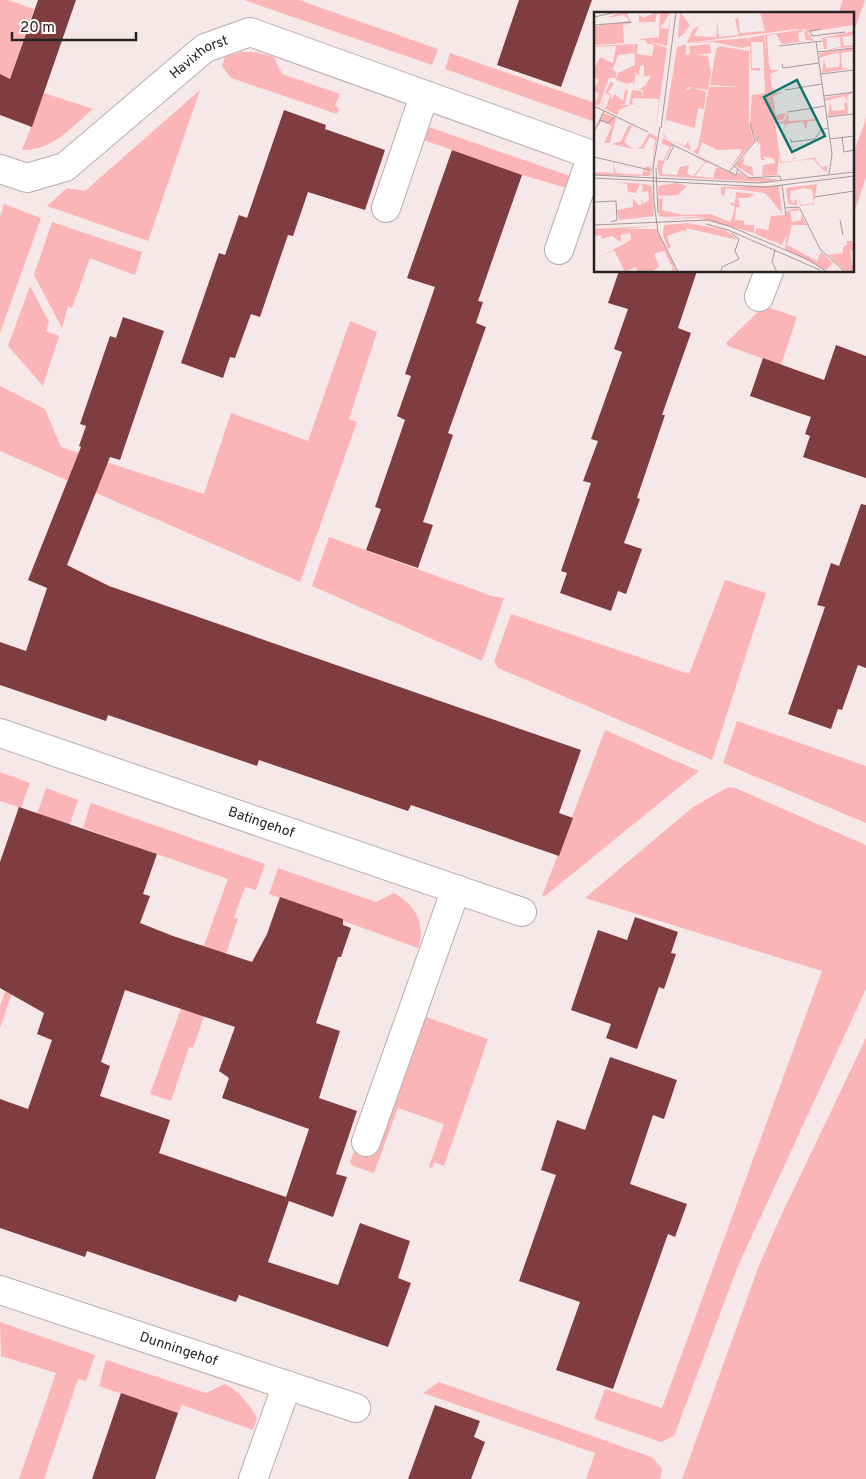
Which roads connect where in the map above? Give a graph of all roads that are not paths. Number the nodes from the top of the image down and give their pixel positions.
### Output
1 (424, 96) junction
2 (593, 156) edge
3 (0, 169) edge
4 (386, 208) dead end
5 (559, 250) dead end
6 (769, 272) edge
7 (760, 297) dead end
8 (0, 733) edge
9 (456, 889) junction
10 (522, 912) dead end
11 (366, 1142) dead end
12 (0, 1290) edge
13 (286, 1385) junction
14 (356, 1408) dead end
15 (253, 1479) edge

1 - 2 street, Havixhorst
1 - 3 street, Havixhorst
1 - 4 street
2 - 5 street, Havixhorst
6 - 7 street
8 - 9 street, Batingehof
9 - 10 street, Batingehof
9 - 11 street
12 - 13 street, Dunningehof
13 - 14 street, Dunningehof
13 - 15 street

